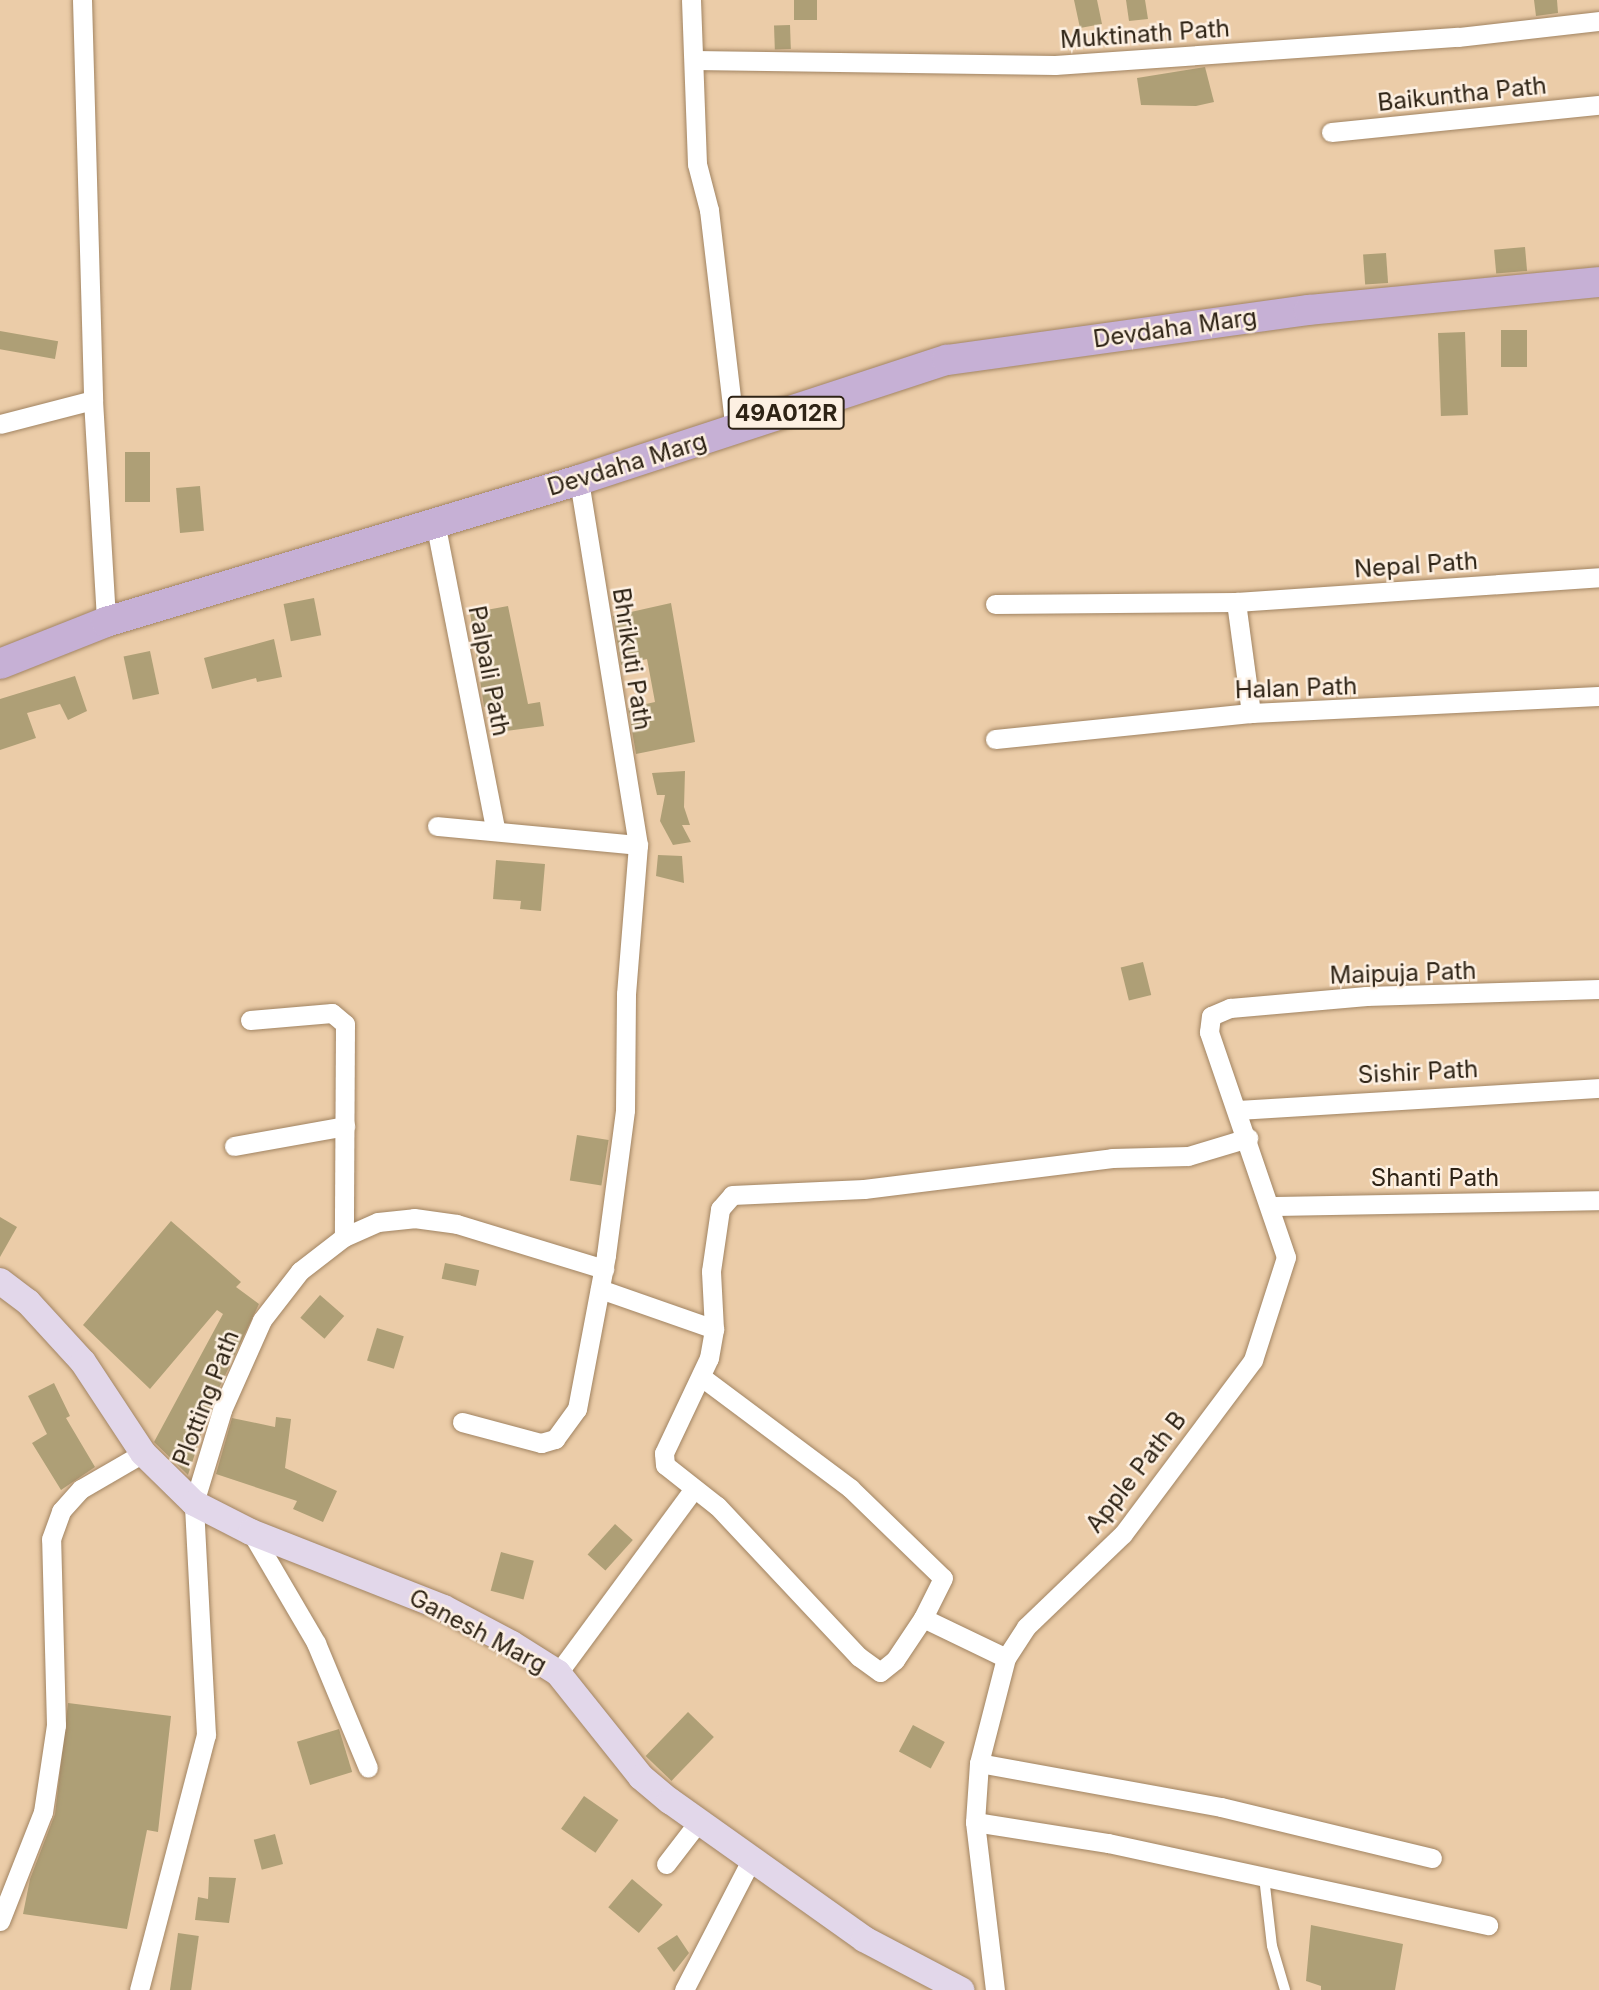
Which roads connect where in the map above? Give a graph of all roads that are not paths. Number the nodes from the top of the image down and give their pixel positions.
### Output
1 (82, 0) edge
2 (691, 0) edge
3 (1599, 21) edge
4 (694, 60) junction
5 (1599, 105) edge
6 (1331, 132) dead end
7 (1599, 282) edge
8 (93, 400) junction
9 (0, 424) edge
10 (735, 430) junction
11 (579, 480) junction
12 (435, 522) junction
13 (1599, 576) edge
14 (1236, 602) junction
15 (995, 604) dead end
16 (106, 622) junction
17 (0, 664) edge
18 (1599, 696) edge
19 (1251, 713) junction
20 (995, 739) dead end
21 (437, 826) dead end
22 (495, 829) junction
23 (638, 845) junction
24 (1599, 989) edge
25 (1210, 1016) joint
26 (250, 1020) dead end
27 (1599, 1088) edge
28 (1239, 1110) junction
29 (345, 1126) junction
30 (1248, 1138) junction
31 (234, 1146) dead end
32 (1599, 1200) edge
33 (1271, 1206) junction
34 (344, 1237) junction
35 (604, 1269) junction
36 (0, 1281) edge
37 (600, 1289) junction
38 (714, 1329) junction
39 (703, 1378) junction
40 (462, 1422) dead end
41 (143, 1453) junction
42 (692, 1490) junction
43 (194, 1503) junction
44 (251, 1532) junction
45 (923, 1618) junction
46 (1006, 1658) junction
47 (558, 1673) junction
48 (979, 1763) junction
49 (368, 1768) dead end
50 (699, 1821) junction
51 (975, 1822) junction
52 (752, 1858) junction
53 (1432, 1858) dead end
54 (666, 1864) dead end
55 (1264, 1877) junction
56 (0, 1921) edge
57 (1488, 1925) dead end
58 (139, 1990) edge
59 (684, 1990) edge
60 (961, 1990) edge
61 (995, 1990) edge
62 (1285, 1990) edge

1 - 8 street
2 - 4 street
3 - 4 street, Muktinath Path
4 - 10 street
5 - 6 street, Baikuntha Path
7 - 10 main road, Devdaha Marg / 49A012R
8 - 9 street
8 - 16 street
10 - 11 main road, Devdaha Marg / 49A012R
11 - 12 main road, Devdaha Marg / 49A012R
11 - 23 street, Bhrikuti Path
12 - 16 main road, Devdaha Marg / 49A012R
12 - 22 street, Palpali Path
13 - 14 street, Nepal Path
14 - 15 street, Nepal Path
14 - 19 street
16 - 17 main road, Devdaha Marg / 49A012R
18 - 19 street, Halan Path
19 - 20 street, Halan Path
21 - 22 street
22 - 23 street
23 - 35 street, Bhrikuti Path
24 - 25 street, Maipuja Path
25 - 28 street, Apple Path B
26 - 29 street
27 - 28 street, Sishir Path
28 - 30 street, Apple Path B
29 - 31 street
29 - 34 street
30 - 33 street, Apple Path B
30 - 38 street
32 - 33 street, Shanti Path
33 - 46 street, Apple Path B
34 - 35 street, Plotting Path
34 - 43 street, Plotting Path
35 - 37 street, Bhrikuti Path
36 - 41 street, Ganesh Marg
37 - 38 street
37 - 40 street, Bhrikuti Path
38 - 39 street
39 - 42 street
39 - 45 street
41 - 43 street, Ganesh Marg
41 - 56 street
42 - 45 street
42 - 47 street
43 - 44 street, Ganesh Marg
43 - 58 street, Plotting Path
44 - 47 street, Ganesh Marg
44 - 49 street
45 - 46 street
46 - 48 street, Apple Path B
47 - 50 street, Ganesh Marg
48 - 51 street, Apple Path B
48 - 53 street
50 - 52 street, Ganesh Marg
50 - 54 street
51 - 55 street
51 - 61 street, Apple Path B
52 - 59 street
52 - 60 street, Ganesh Marg
55 - 57 street
55 - 62 lane

